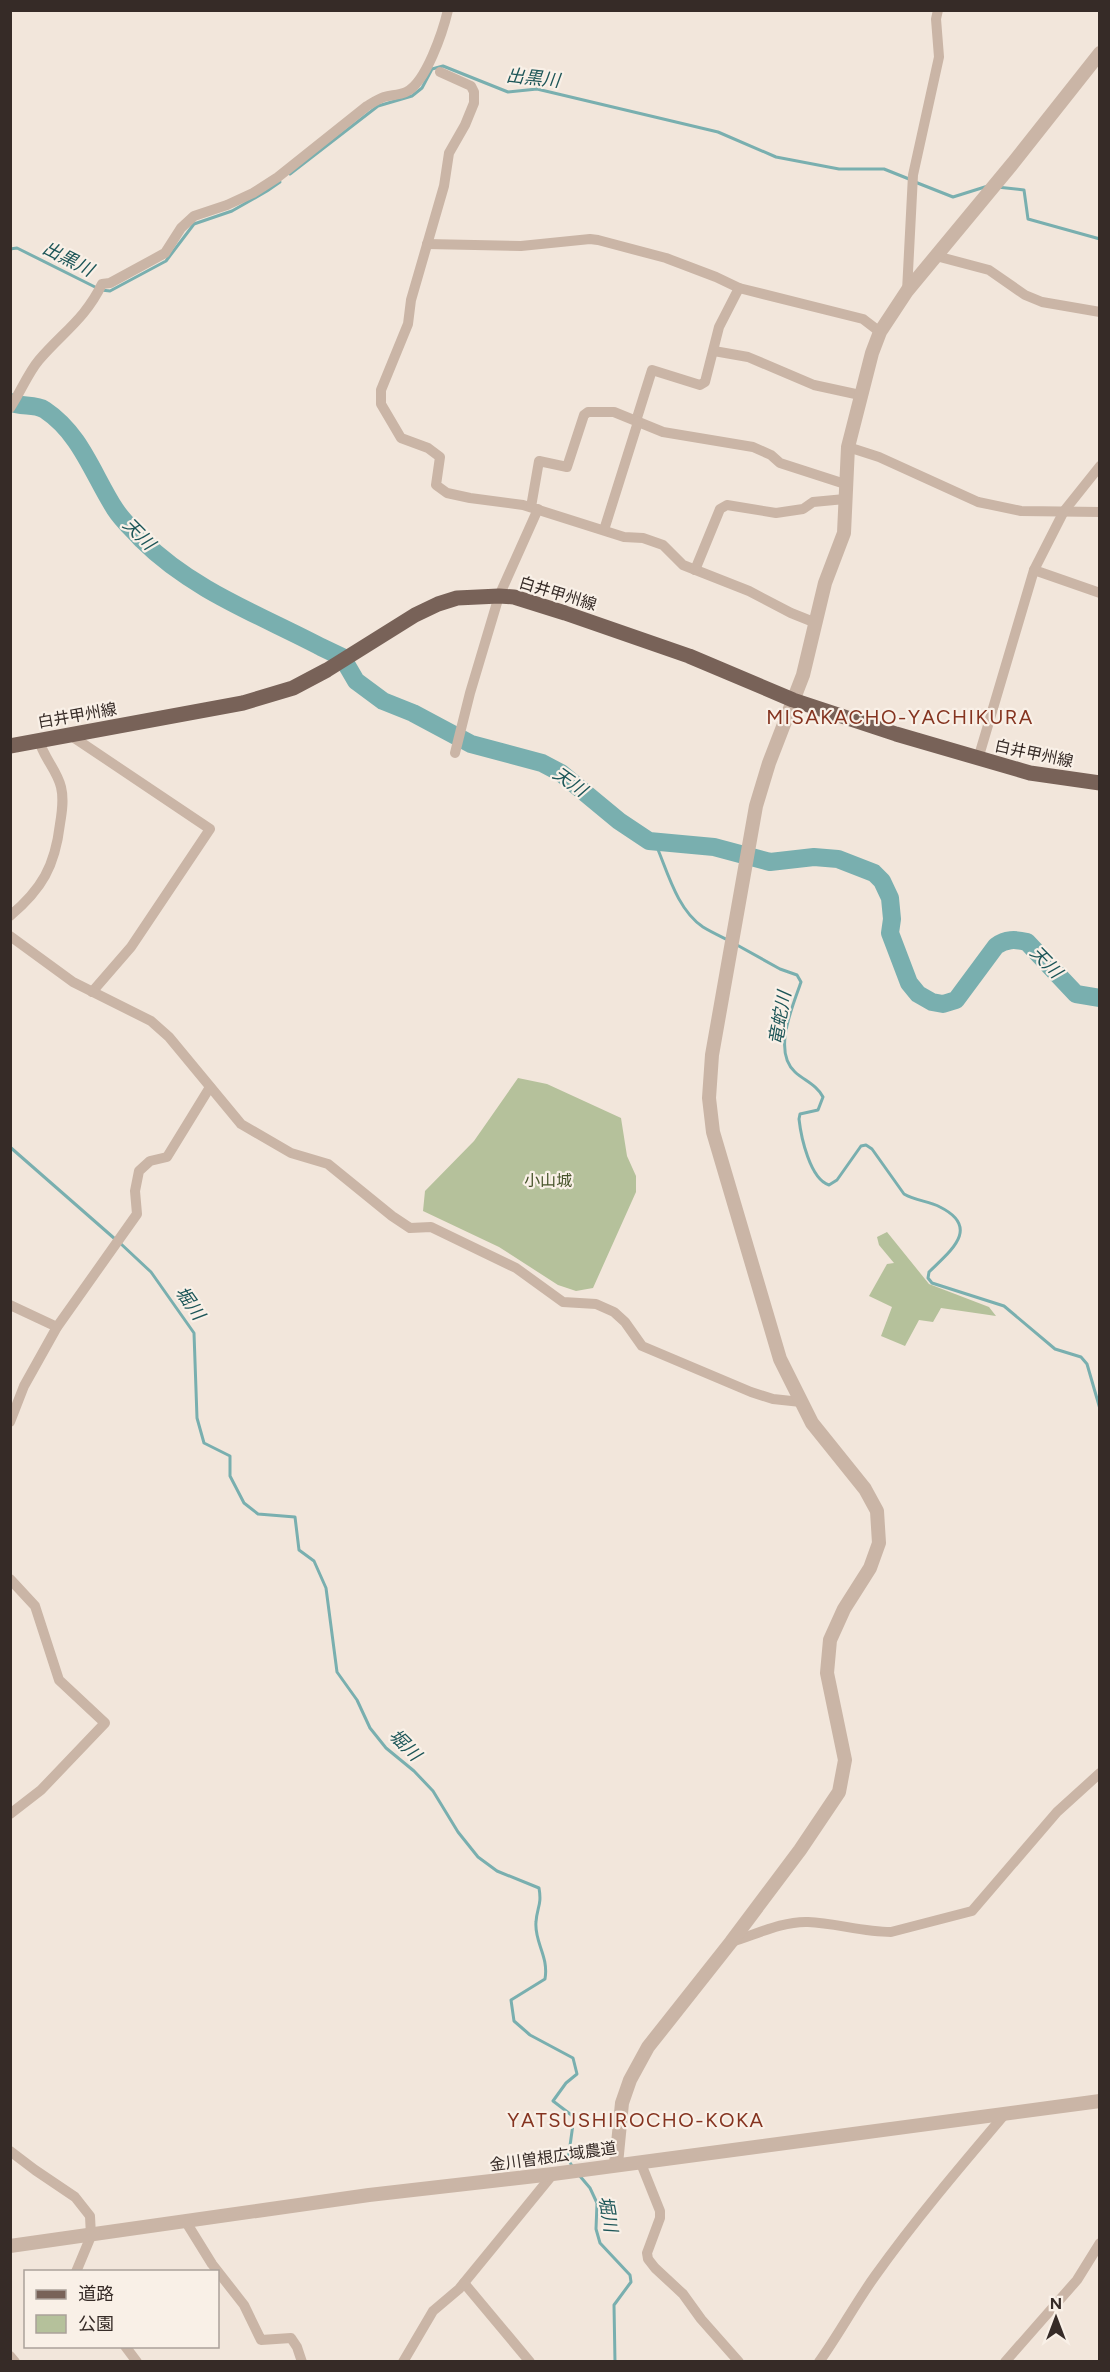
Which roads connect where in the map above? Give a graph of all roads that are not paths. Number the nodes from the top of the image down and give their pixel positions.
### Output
1 (448, 10) edge
2 (938, 10) edge
3 (1100, 53) edge
4 (440, 72) dead end
5 (427, 244) junction
6 (936, 256) junction
7 (739, 288) junction
8 (907, 291) junction
9 (1100, 312) edge
10 (880, 332) junction
11 (714, 351) junction
12 (860, 394) junction
13 (10, 408) edge
14 (637, 421) junction
15 (848, 447) junction
16 (1100, 466) edge
17 (845, 484) junction
18 (845, 499) junction
19 (534, 508) junction
20 (1064, 511) junction
21 (1100, 512) edge
22 (604, 530) junction
23 (695, 570) junction
24 (1034, 570) junction
25 (1100, 593) edge
26 (499, 596) junction
27 (816, 623) junction
28 (793, 700) junction
29 (70, 735) junction
30 (39, 740) junction
31 (10, 746) edge
32 (455, 753) dead end
33 (978, 759) junction
34 (1100, 783) edge
35 (10, 916) edge
36 (10, 936) edge
37 (92, 992) junction
38 (210, 1087) junction
39 (10, 1305) edge
40 (57, 1327) junction
41 (801, 1402) junction
42 (10, 1422) edge
43 (10, 1579) edge
44 (1100, 1773) edge
45 (10, 1814) edge
46 (731, 1942) junction
47 (1100, 2101) edge
48 (1005, 2114) junction
49 (10, 2151) edge
50 (640, 2161) junction
51 (616, 2164) junction
52 (553, 2174) junction
53 (186, 2222) junction
54 (91, 2236) junction
55 (1100, 2243) edge
56 (10, 2246) edge
57 (76, 2270) edge
58 (217, 2270) edge
59 (219, 2273) edge
60 (464, 2283) junction
61 (127, 2348) edge
62 (10, 2356) edge
63 (15, 2361) edge
64 (137, 2361) edge
65 (302, 2361) edge
66 (403, 2361) edge
67 (530, 2361) edge
68 (738, 2361) edge
69 (819, 2361) edge
70 (1005, 2361) edge

1 - 13 street
2 - 8 street
3 - 6 street
4 - 5 street
5 - 7 street
5 - 19 street
6 - 8 street
6 - 9 street
7 - 10 street
7 - 11 street
8 - 10 street
10 - 12 street
11 - 12 street
11 - 14 street
12 - 15 street
14 - 17 street
14 - 19 street
14 - 22 street
15 - 17 street
15 - 20 street
16 - 20 street
17 - 18 street
18 - 23 street
18 - 27 street
19 - 22 street
19 - 26 street
20 - 21 street
20 - 24 street
22 - 23 street
23 - 27 street
24 - 25 street
24 - 33 street
26 - 28 main road, 白井甲州線
26 - 29 main road, 白井甲州線
26 - 32 street
27 - 28 street
28 - 33 main road, 白井甲州線
28 - 41 street
29 - 30 main road, 白井甲州線
29 - 37 street
30 - 31 main road, 白井甲州線
30 - 35 street
33 - 34 main road, 白井甲州線
36 - 37 street
37 - 38 street
38 - 40 street
38 - 41 street
39 - 40 street
40 - 42 street
41 - 46 street
43 - 45 street
44 - 46 street
46 - 51 street
47 - 48 street, 金川曽根広域農道
48 - 50 street, 金川曽根広域農道
48 - 69 street
49 - 54 street
50 - 51 street, 金川曽根広域農道
50 - 68 street
51 - 52 street, 金川曽根広域農道
52 - 53 street, 金川曽根広域農道
52 - 60 street
53 - 54 street, 金川曽根広域農道
53 - 58 street
54 - 56 street, 金川曽根広域農道
54 - 57 street
55 - 70 street
59 - 65 street
60 - 66 street
60 - 67 street
61 - 64 street
62 - 63 street

